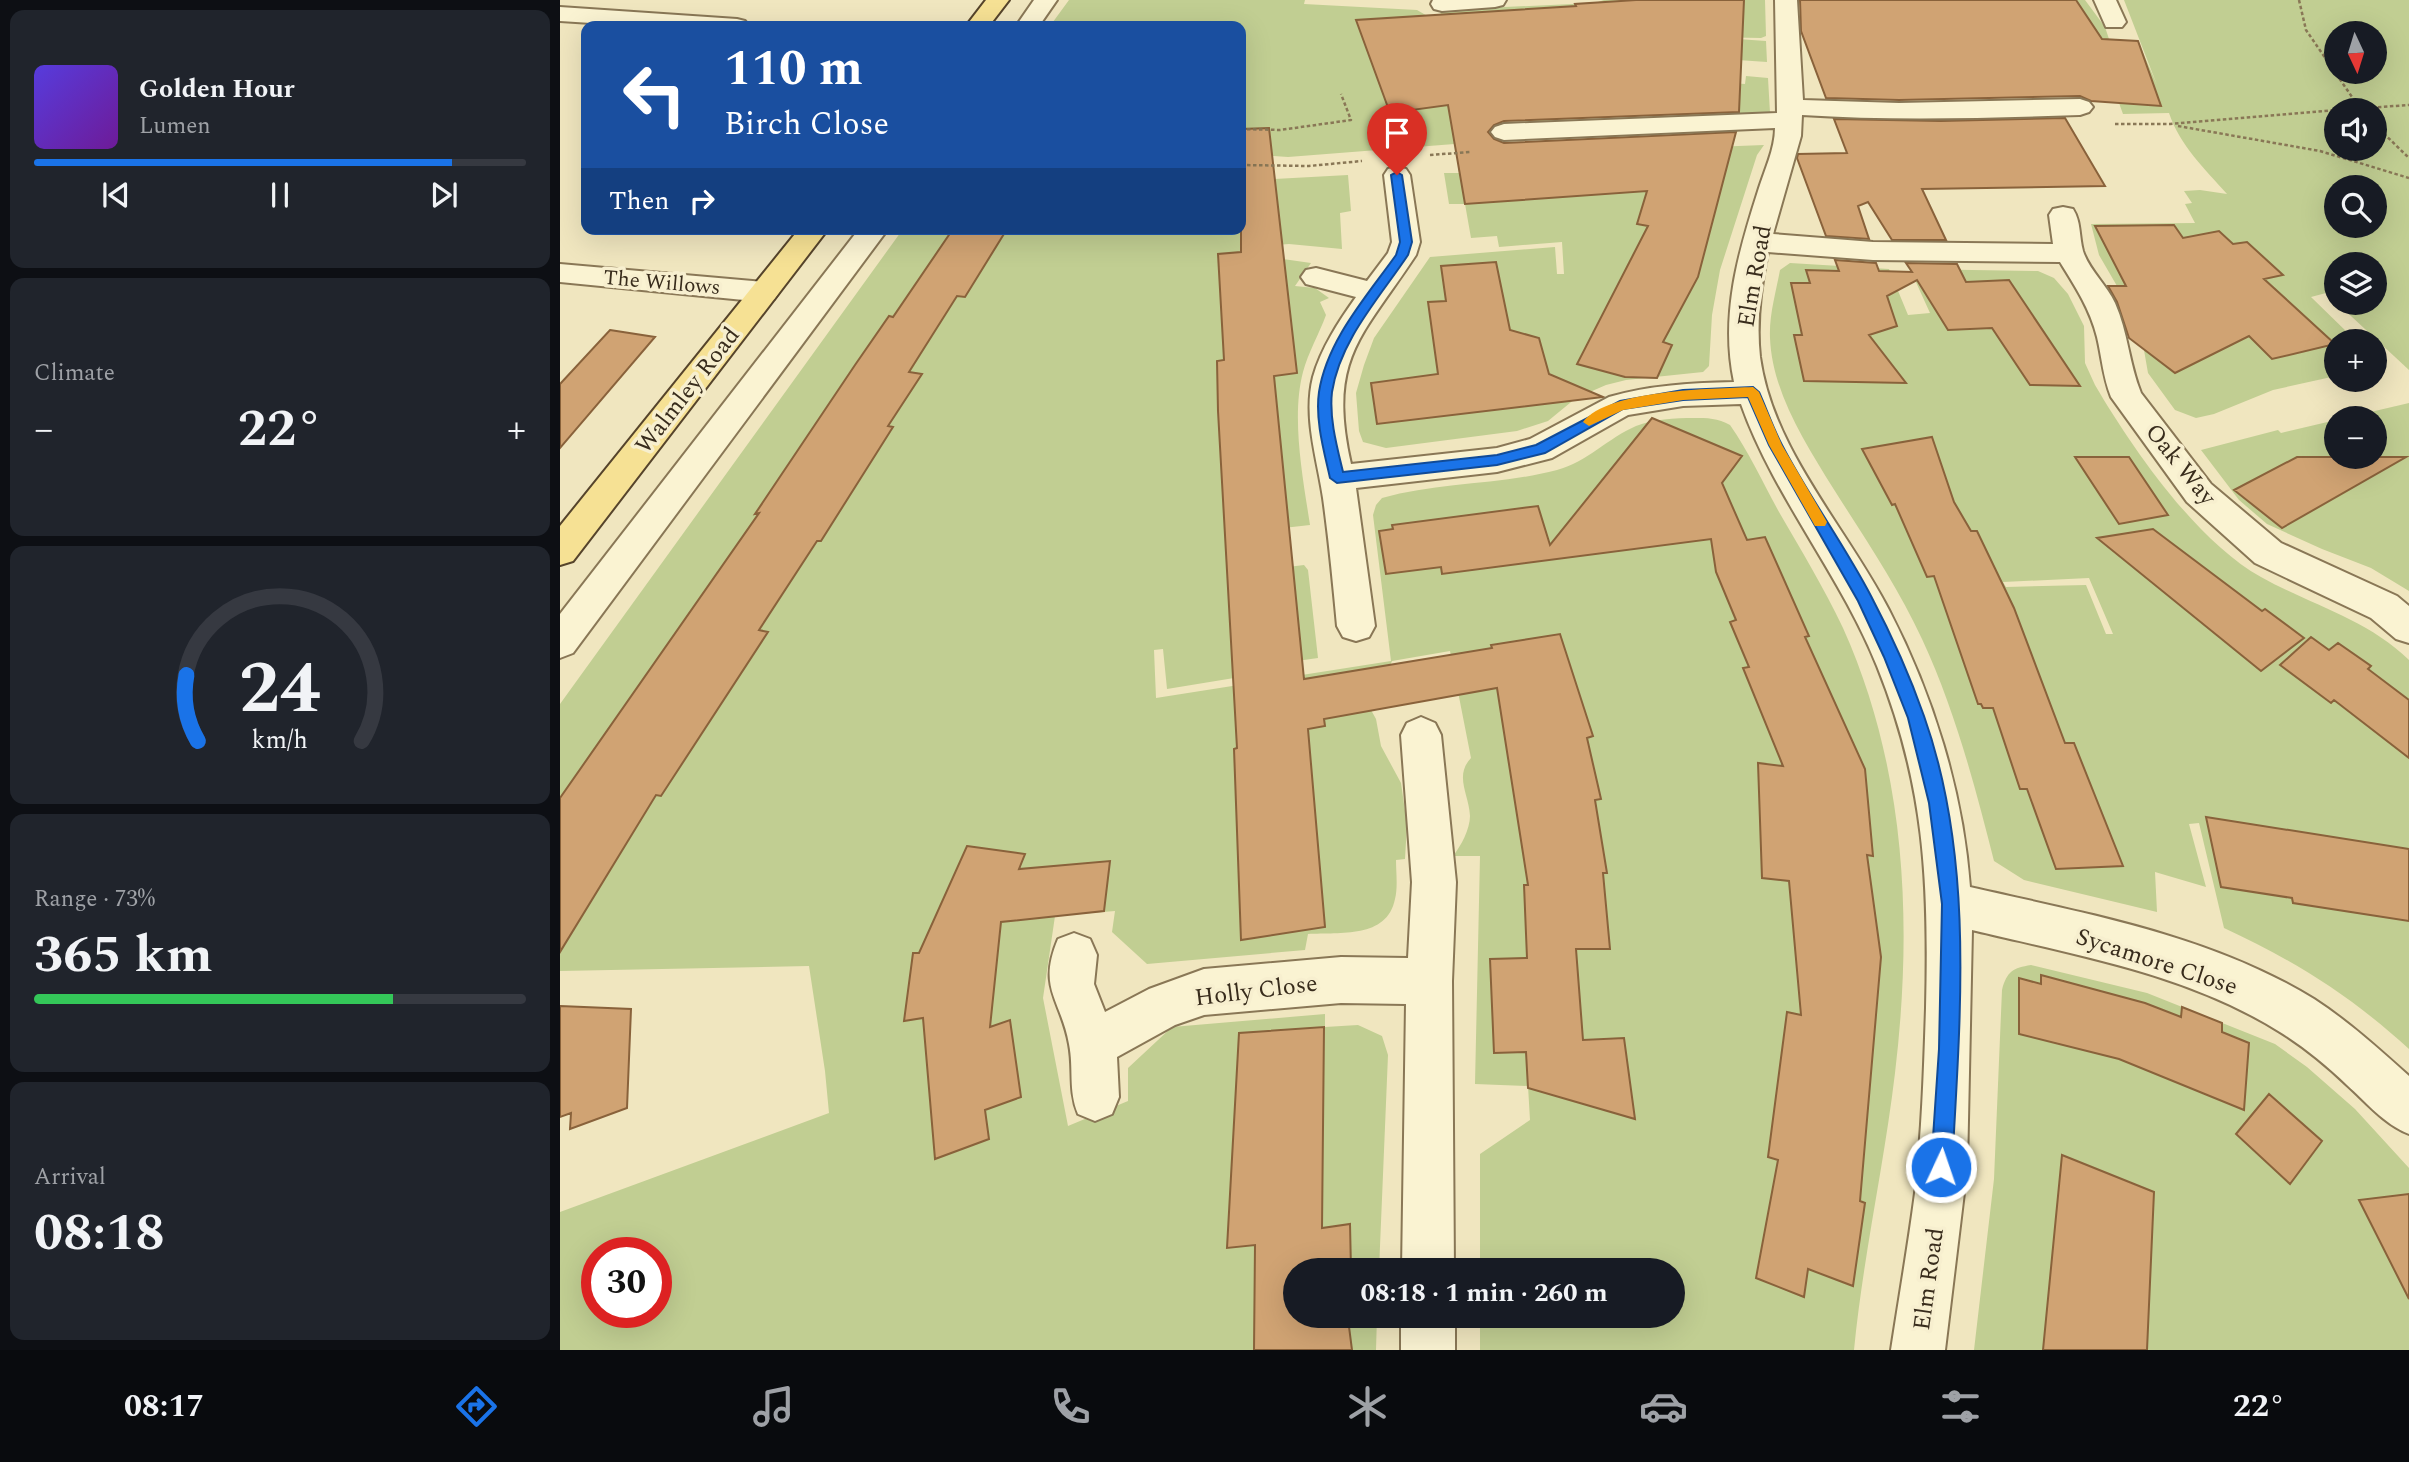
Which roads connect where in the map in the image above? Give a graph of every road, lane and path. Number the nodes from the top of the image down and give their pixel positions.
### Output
1 (998, 0) edge
2 (1046, 0) edge
3 (1495, 0) edge
4 (1786, 0) edge
5 (2105, 0) edge
6 (2299, 0) edge
7 (1442, 4) dead end
8 (560, 14) edge
9 (663, 21) edge
10 (981, 21) edge
11 (1031, 21) edge
12 (2114, 22) dead end
13 (1341, 94) dead end
14 (2352, 98) edge
15 (2409, 105) edge
16 (2080, 107) dead end
17 (2387, 107) edge
18 (1790, 113) junction
19 (2170, 124) dead end
20 (1246, 129) edge
21 (1504, 132) dead end
22 (2387, 137) edge
23 (2409, 158) edge
24 (1397, 175) dead end
25 (2409, 178) edge
26 (2063, 215) dead end
27 (809, 235) edge
28 (869, 235) edge
29 (1757, 242) junction
30 (2069, 253) junction
31 (560, 273) edge
32 (1316, 278) dead end
33 (764, 292) junction
34 (1374, 292) junction
35 (1753, 392) junction
36 (1337, 478) junction
37 (560, 551) edge
38 (1356, 626) dead end
39 (2409, 628) edge
40 (560, 642) edge
41 (1421, 735) dead end
42 (1951, 904) junction
43 (1074, 956) dead end
44 (1429, 981) junction
45 (1093, 1044) junction
46 (1095, 1097) dead end
47 (2409, 1110) edge
48 (1428, 1258) edge
49 (1428, 1328) edge
50 (1428, 1350) edge
51 (1918, 1350) edge

1 - 10 main road
2 - 11 street
3 - 7 street
4 - 18 street, Elm Road
5 - 12 street
6 - 14 path
8 - 9 street
13 - 20 path
15 - 17 path
16 - 18 street
18 - 21 street
18 - 29 street, Elm Road
19 - 25 path
22 - 23 path
24 - 34 street
26 - 30 street, Oak Way
27 - 33 main road, Walmley Road
28 - 40 street
29 - 30 street
29 - 35 street, Elm Road
30 - 39 street, Oak Way
31 - 33 street, The Willows
32 - 34 street
33 - 37 main road, Walmley Road
34 - 36 street
35 - 36 street
35 - 42 street, Elm Road
36 - 38 street
41 - 44 street
42 - 47 street, Sycamore Close
42 - 51 street, Elm Road
43 - 45 street
44 - 45 street, Holly Close
44 - 48 street
45 - 46 street
49 - 50 street

